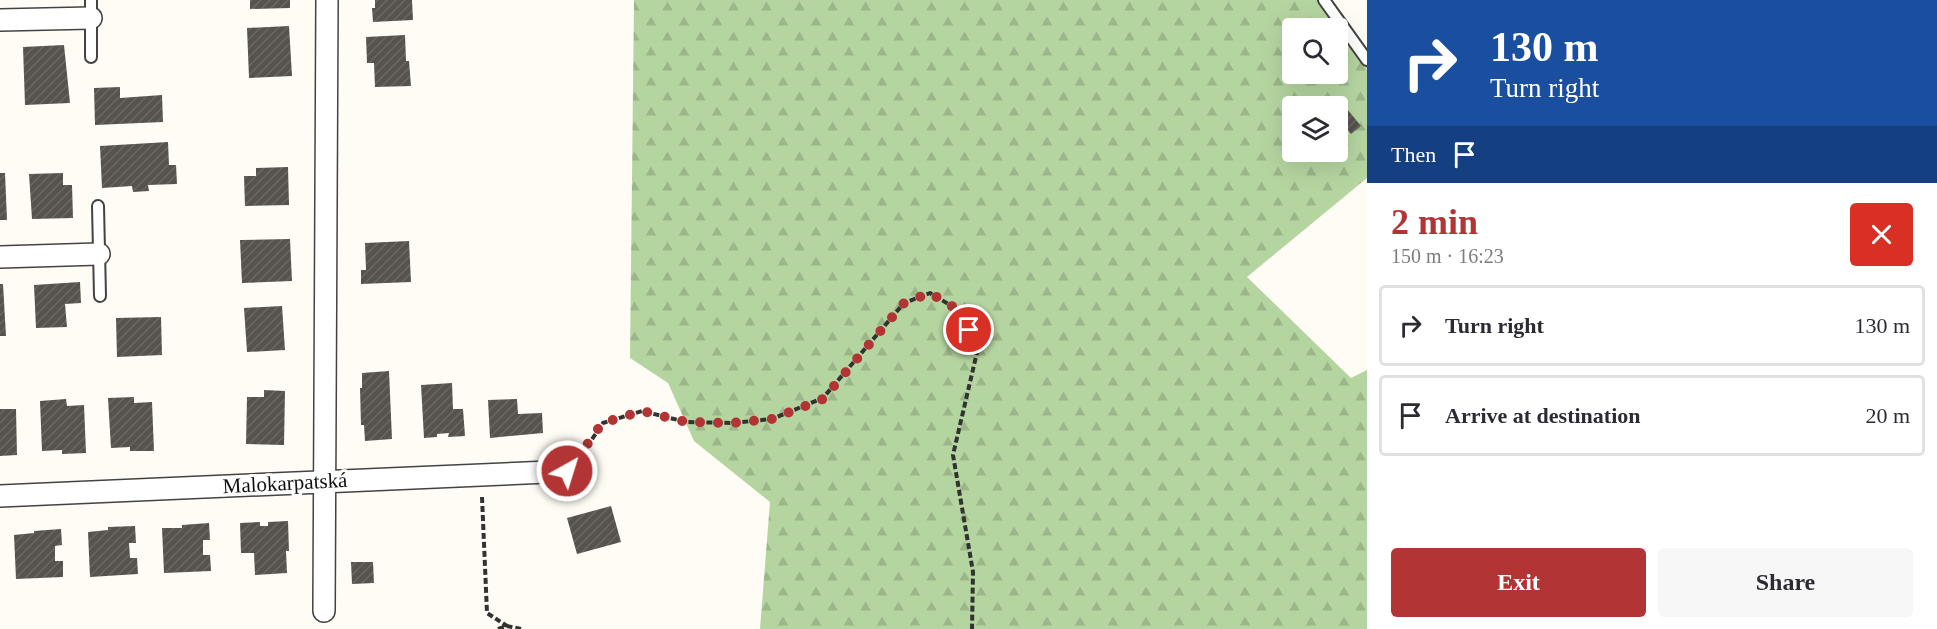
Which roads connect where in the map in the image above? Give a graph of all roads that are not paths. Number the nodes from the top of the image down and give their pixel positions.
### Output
1 (327, 0) edge
2 (1324, 0) edge
3 (91, 9) edge
4 (0, 20) edge
5 (91, 57) dead end
6 (1367, 60) edge
7 (98, 206) dead end
8 (99, 255) junction
9 (0, 257) edge
10 (100, 296) dead end
11 (571, 471) road end
12 (325, 482) junction
13 (0, 496) edge
14 (324, 611) dead end

1 - 12 street
2 - 6 lane
3 - 4 street
3 - 5 lane
7 - 8 lane
8 - 9 street
8 - 10 lane
11 - 12 street, Malokarpatská
12 - 13 street, Malokarpatská
12 - 14 street

